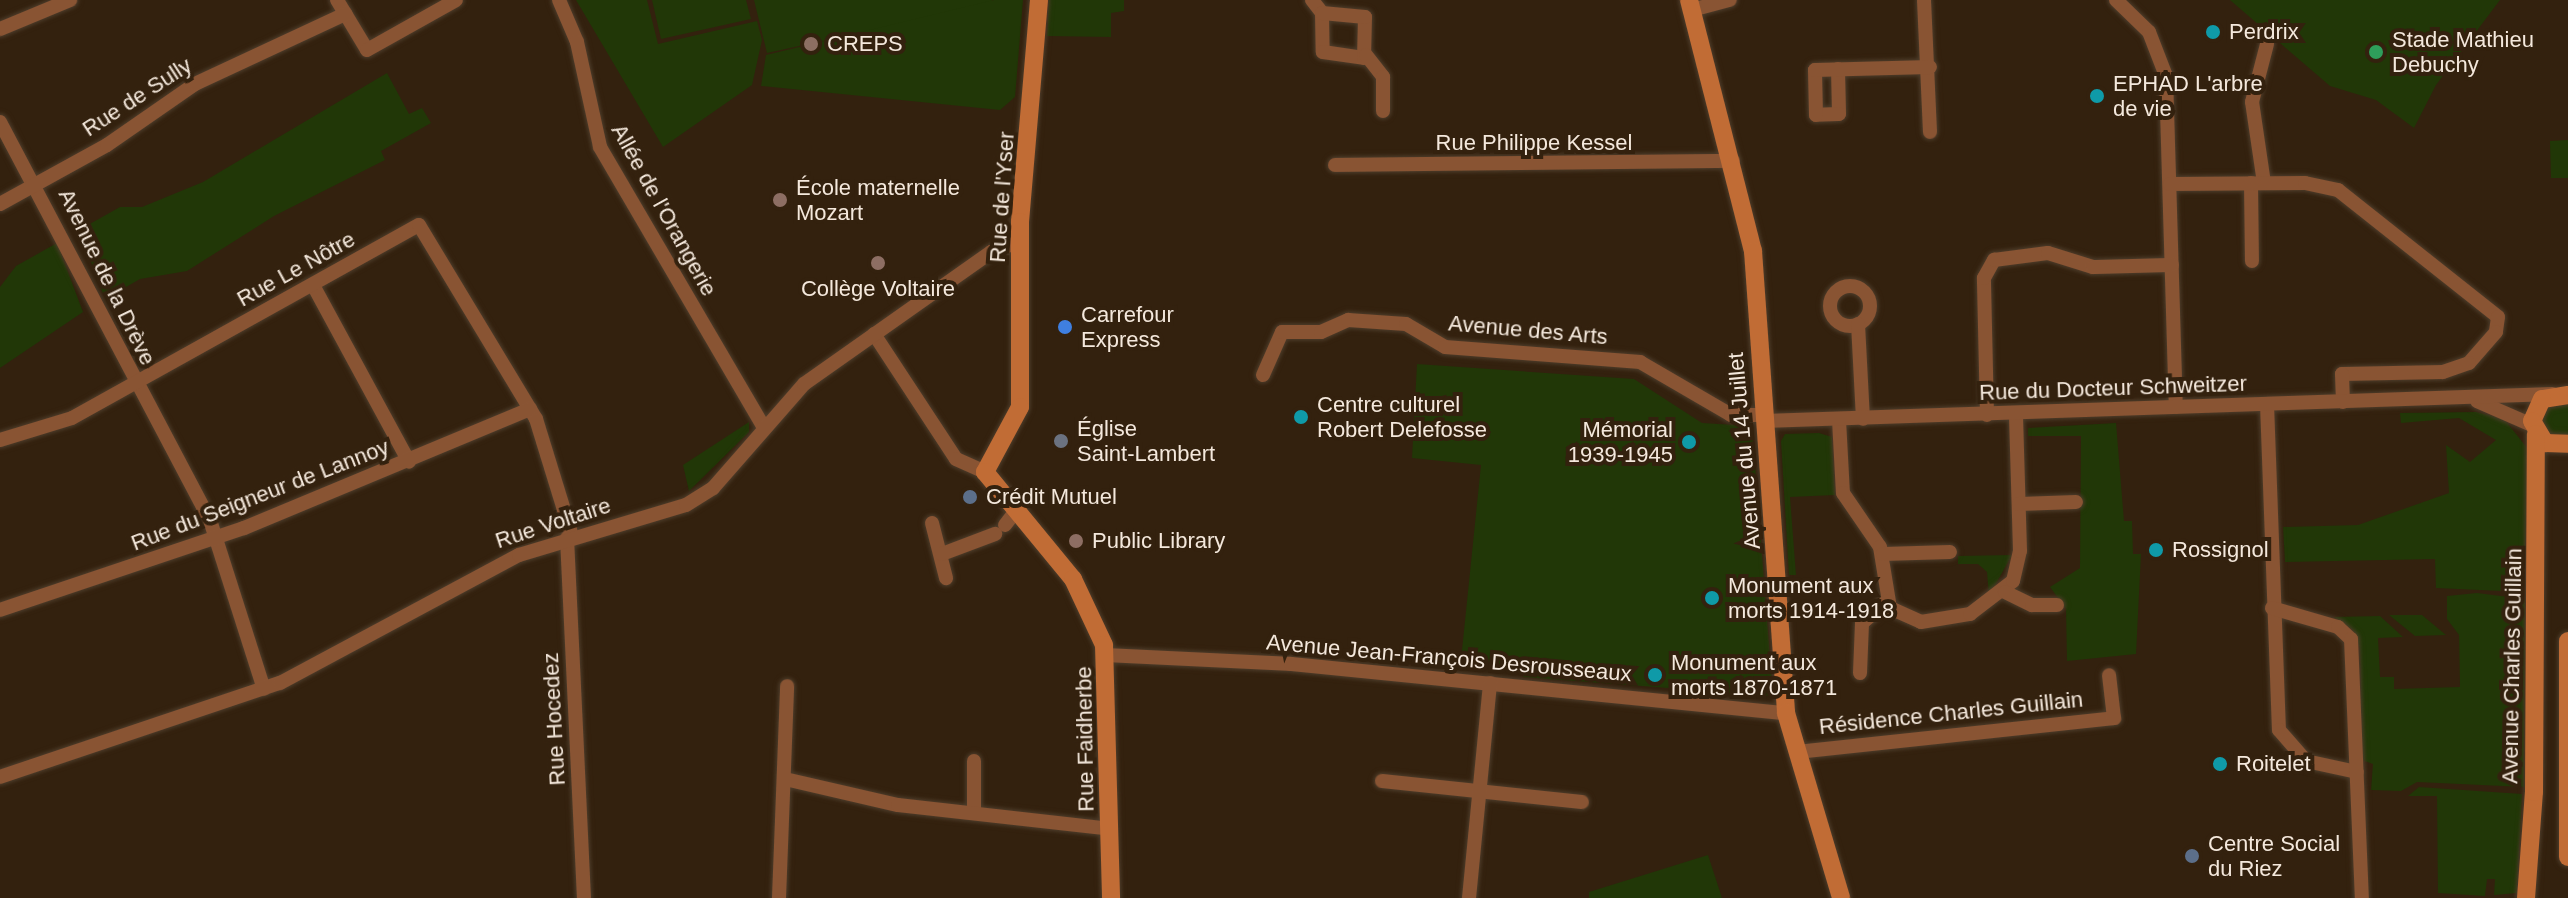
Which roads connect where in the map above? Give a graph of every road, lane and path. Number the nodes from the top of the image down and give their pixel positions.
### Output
1 (70, 0) edge
2 (337, 0) edge
3 (456, 0) edge
4 (559, 0) edge
5 (1039, 0) edge
6 (1312, 0) edge
7 (1730, 0) edge
8 (1924, 0) edge
9 (2116, 0) edge
10 (1690, 5) edge
11 (1356, 7) edge
12 (1322, 13) junction
13 (345, 14) junction
14 (0, 29) edge
15 (2267, 44) dead end
16 (1366, 55) junction
17 (1930, 67) junction
18 (1838, 69) dead end
19 (1383, 111) dead end
20 (0, 122) edge
21 (1930, 132) dead end
22 (1733, 161) junction
23 (1335, 165) dead end
24 (2257, 183) junction
25 (36, 184) junction
26 (2170, 184) junction
27 (0, 204) edge
28 (1019, 242) junction
29 (2252, 261) dead end
30 (2172, 265) junction
31 (313, 285) junction
32 (1858, 324) dead end
33 (874, 334) junction
34 (1263, 375) dead end
35 (136, 385) junction
36 (2562, 392) edge
37 (2465, 398) junction
38 (2343, 402) junction
39 (2267, 404) junction
40 (2176, 407) junction
41 (530, 409) junction
42 (1987, 415) junction
43 (2016, 415) junction
44 (1764, 418) junction
45 (1863, 419) junction
46 (1839, 420) junction
47 (764, 428) junction
48 (2534, 430) junction
49 (0, 440) edge
50 (2568, 444) edge
51 (409, 462) junction
52 (985, 472) junction
53 (2076, 502) dead end
54 (2019, 504) junction
55 (932, 523) dead end
56 (1005, 524) junction
57 (569, 537) junction
58 (217, 538) junction
59 (1950, 552) dead end
60 (942, 554) junction
61 (1883, 554) junction
62 (946, 578) dead end
63 (2005, 592) junction
64 (1887, 601) junction
65 (2057, 605) dead end
66 (2272, 608) junction
67 (0, 610) edge
68 (2568, 641) edge
69 (1107, 655) junction
70 (1860, 673) dead end
71 (2109, 675) dead end
72 (1490, 683) junction
73 (787, 686) dead end
74 (264, 689) junction
75 (1786, 713) junction
76 (1797, 752) junction
77 (974, 761) dead end
78 (2357, 772) junction
79 (0, 777) edge
80 (785, 779) junction
81 (1382, 781) dead end
82 (1479, 791) junction
83 (1582, 802) dead end
84 (974, 809) junction
85 (1111, 829) junction
86 (2568, 857) edge
87 (584, 898) edge
88 (779, 898) edge
89 (1111, 898) edge
90 (1469, 898) edge
91 (1841, 898) edge
92 (2362, 898) edge
93 (2526, 898) edge

1 - 14 street
2 - 13 street
3 - 13 street
4 - 47 street, Allée de l'Orangerie
5 - 28 street, Rue de l'Yser
6 - 12 street
7 - 10 street
8 - 17 street
9 - 26 street
10 - 22 street, Avenue du 14 Juillet
11 - 12 street
11 - 16 street
12 - 16 street
13 - 25 street, Rue de Sully
15 - 24 street
16 - 19 street
17 - 18 street
17 - 21 street
20 - 25 street, Avenue de la Drève
22 - 23 street, Rue Philippe Kessel
22 - 44 street, Avenue du 14 Juillet
24 - 26 street
24 - 29 street
24 - 38 street
25 - 27 street, Rue de Sully
25 - 35 street, Avenue de la Drève
26 - 30 street
28 - 33 street, Rue Voltaire
28 - 52 street, Rue de l'Yser
30 - 40 street
30 - 42 street
31 - 35 street, Rue Le Nôtre
31 - 41 street, Rue Le Nôtre
31 - 51 street
32 - 45 street
33 - 47 street, Rue Voltaire
33 - 52 street
34 - 44 street, Avenue des Arts
35 - 49 street, Rue Le Nôtre
35 - 58 street, Avenue de la Drève
36 - 37 street, Rue du Docteur Schweitzer
36 - 48 street
37 - 38 street, Rue du Docteur Schweitzer
37 - 48 street, Rue du Docteur Schweitzer
38 - 39 street, Rue du Docteur Schweitzer
39 - 40 street, Rue du Docteur Schweitzer
39 - 66 street
40 - 43 street, Rue du Docteur Schweitzer
41 - 51 street, Rue du Seigneur de Lannoy
41 - 57 street, Rue Hocedez
42 - 43 street, Rue du Docteur Schweitzer
42 - 45 street, Rue du Docteur Schweitzer
43 - 54 street
44 - 46 street, Rue du Docteur Schweitzer
44 - 75 street, Avenue du 14 Juillet
45 - 46 street, Rue du Docteur Schweitzer
46 - 61 street
47 - 57 street, Rue Voltaire
48 - 50 street
48 - 93 street, Avenue Charles Guillain
51 - 58 street, Rue du Seigneur de Lannoy
52 - 56 street, Rue Faidherbe
53 - 54 street
54 - 63 street
55 - 60 street
56 - 60 street
56 - 69 street, Rue Faidherbe
57 - 74 street, Rue Voltaire
57 - 87 street, Rue Hocedez
58 - 67 street, Rue du Seigneur de Lannoy
58 - 74 street, Avenue de la Drève
59 - 61 street
60 - 62 street
61 - 64 street
63 - 64 street
63 - 65 street
64 - 70 street
66 - 78 street
66 - 78 street
68 - 86 street
69 - 72 street, Avenue Jean-François Desrousseaux
69 - 85 street, Rue Faidherbe
71 - 76 street, Résidence Charles Guillain
72 - 75 street, Avenue Jean-François Desrousseaux
72 - 82 street
73 - 80 street
74 - 79 street, Rue Voltaire
75 - 76 street, Avenue du 14 Juillet
76 - 91 street, Avenue du 14 Juillet
77 - 84 street
78 - 92 street
80 - 84 street
80 - 88 street
81 - 82 street
82 - 83 street
82 - 90 street
84 - 85 street
85 - 89 street, Rue Faidherbe

